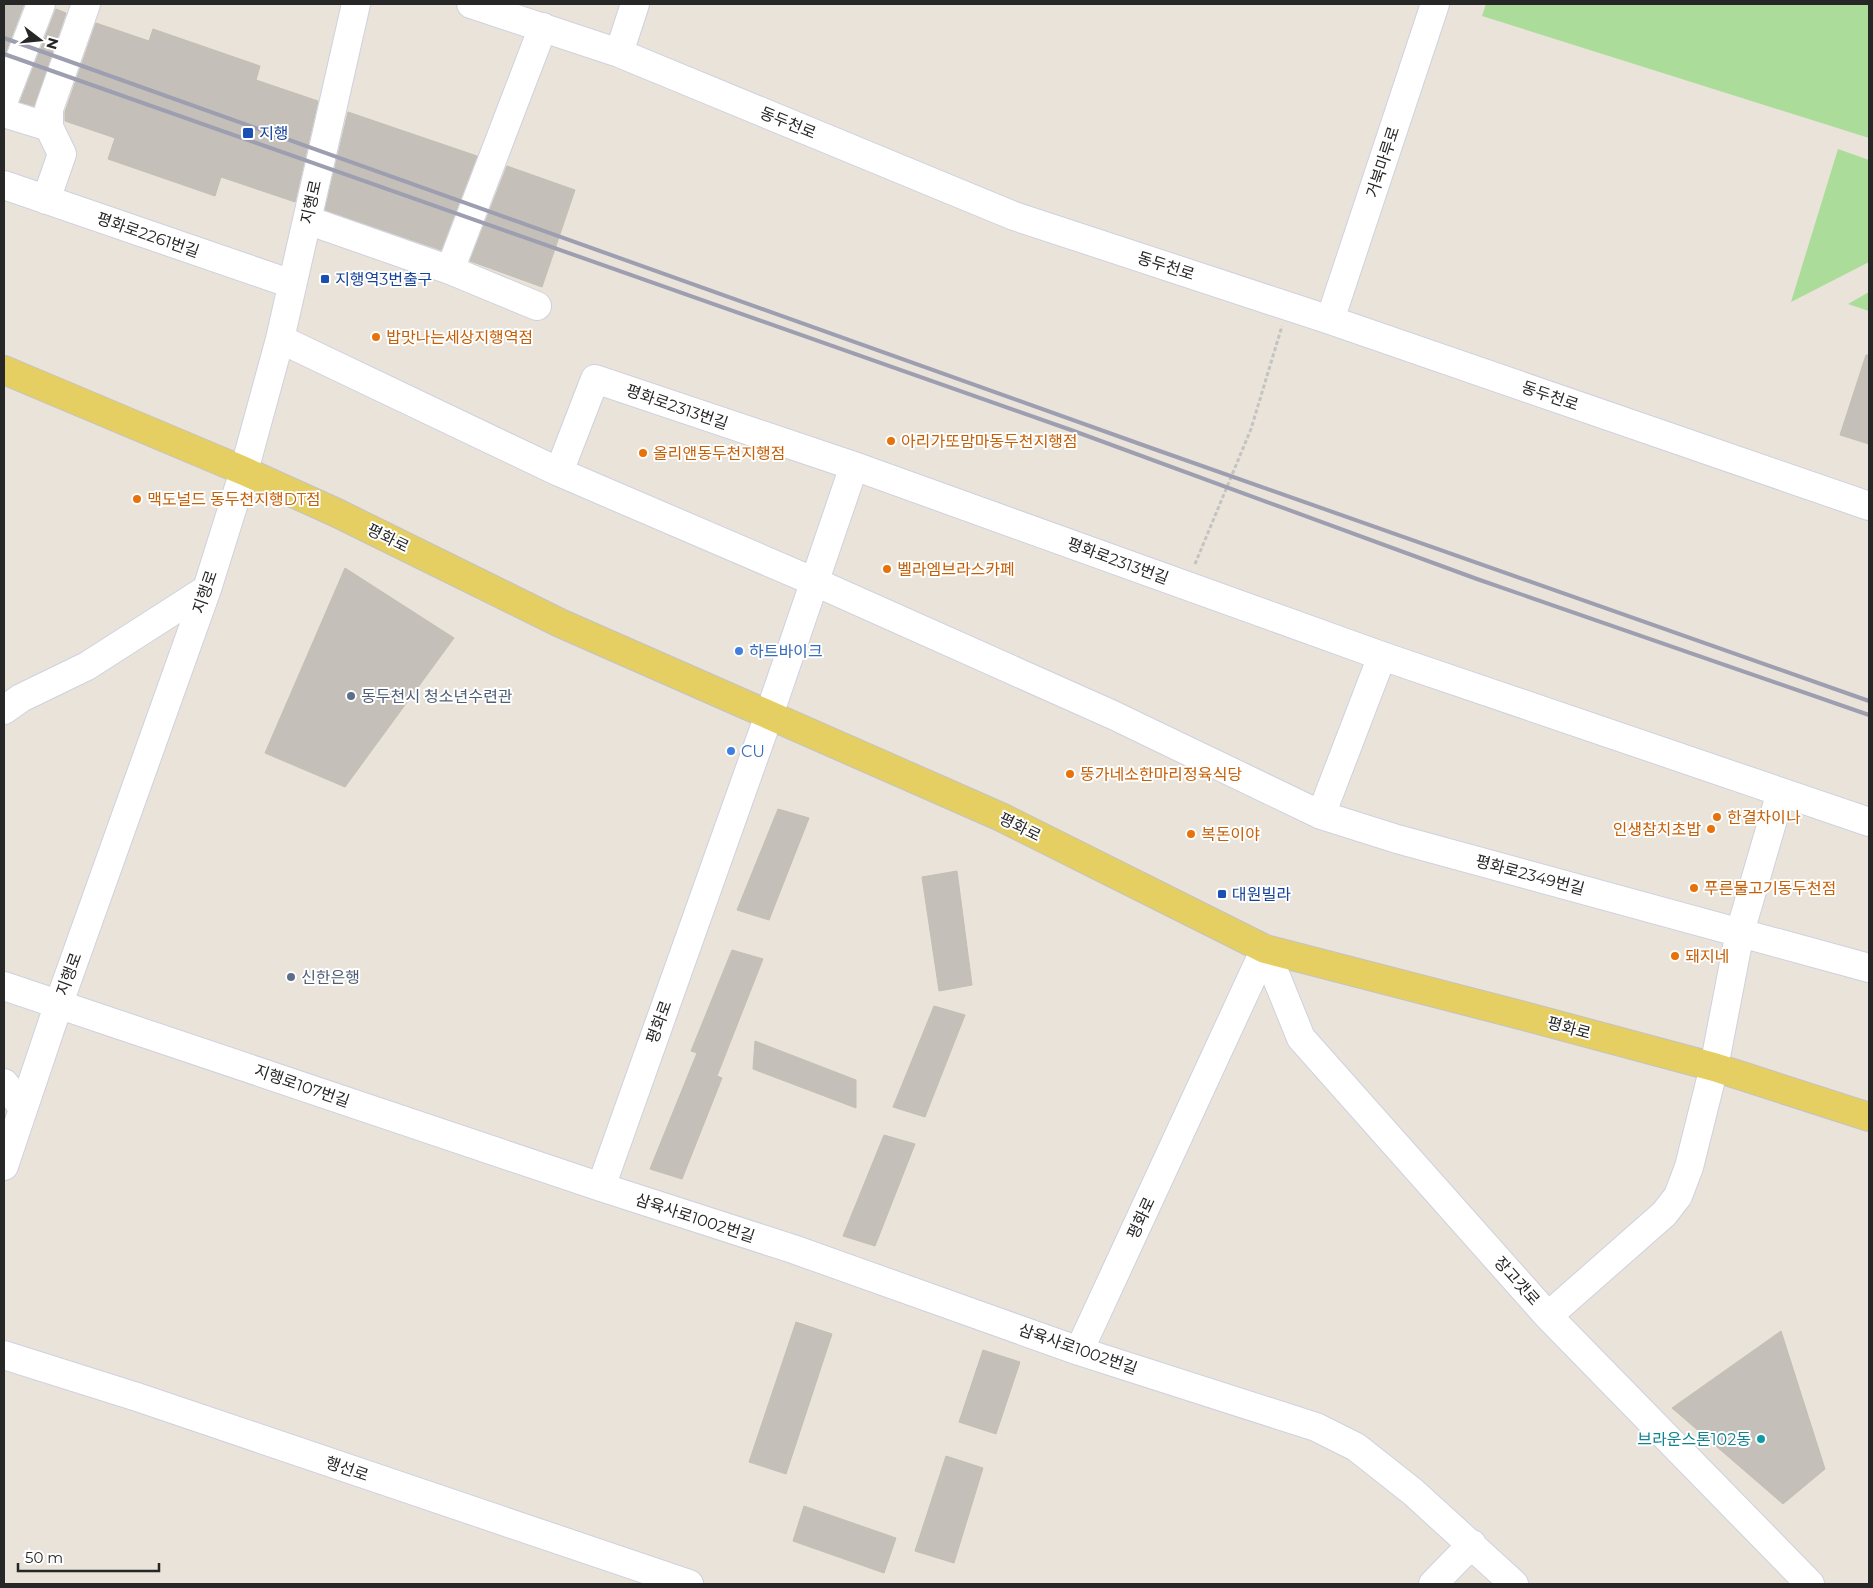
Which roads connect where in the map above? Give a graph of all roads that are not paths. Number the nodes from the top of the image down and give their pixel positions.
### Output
1 (40, 4) edge
2 (86, 4) edge
3 (356, 4) edge
4 (472, 4) edge
5 (635, 4) edge
6 (1435, 4) edge
7 (543, 28) junction
8 (619, 53) junction
9 (4, 100) edge
10 (4, 112) edge
11 (49, 127) junction
12 (4, 186) edge
13 (46, 200) junction
14 (307, 220) junction
15 (450, 270) junction
16 (292, 284) junction
17 (537, 306) dead end
18 (1330, 320) junction
19 (280, 339) junction
20 (4, 370) edge
21 (854, 466) junction
22 (244, 471) junction
23 (558, 472) junction
24 (1869, 506) edge
25 (815, 582) junction
26 (207, 589) junction
27 (1382, 656) junction
28 (4, 710) edge
29 (769, 715) junction
30 (1781, 792) junction
31 (1321, 815) junction
32 (1869, 822) edge
33 (1740, 932) junction
34 (1265, 949) junction
35 (1869, 968) edge
36 (4, 986) edge
37 (58, 1004) junction
38 (1714, 1068) junction
39 (4, 1083) edge
40 (23, 1108) junction
41 (1869, 1117) edge
42 (4, 1166) edge
43 (600, 1187) junction
44 (1548, 1316) junction
45 (1079, 1351) junction
46 (4, 1355) edge
47 (1472, 1544) junction
48 (689, 1584) edge
49 (1433, 1584) edge
50 (1514, 1584) edge
51 (1810, 1584) edge

1 - 9 street
2 - 11 street
3 - 14 street, 지행로
4 - 7 street, 동두천로
5 - 8 street
6 - 18 street, 거북마루로
7 - 8 street, 동두천로
7 - 15 street
8 - 18 street, 동두천로
10 - 11 street
11 - 13 street
12 - 13 street, 평화로2261번길
13 - 16 street, 평화로2261번길
14 - 15 street
14 - 16 street, 지행로
15 - 17 street
16 - 19 street, 지행로
18 - 24 street, 동두천로
19 - 22 street, 지행로
19 - 23 street
20 - 22 main road, 평화로
21 - 23 street, 평화로2313번길
21 - 25 street
21 - 27 street, 평화로2313번길
22 - 26 street, 지행로
22 - 29 main road, 평화로
23 - 25 street
25 - 29 street
25 - 31 street
26 - 28 street
26 - 37 street, 지행로
27 - 30 street
27 - 31 street
29 - 34 main road, 평화로
29 - 43 street, 평화로
30 - 32 street
30 - 33 street
31 - 33 street, 평화로2349번길
33 - 35 street, 평화로2349번길
33 - 38 street
34 - 38 main road, 평화로
34 - 44 street, 장고갯로
34 - 45 street, 평화로
36 - 37 street, 지행로107번길
37 - 40 street, 지행로
37 - 43 street, 지행로107번길
38 - 41 main road, 평화로
38 - 44 street
39 - 40 street
40 - 42 street, 지행로
43 - 45 street, 삼육사로1002번길
44 - 51 street, 장고갯로
45 - 47 street, 삼육사로1002번길
46 - 48 street, 행선로
47 - 49 street
47 - 50 street, 삼육사로1002번길

